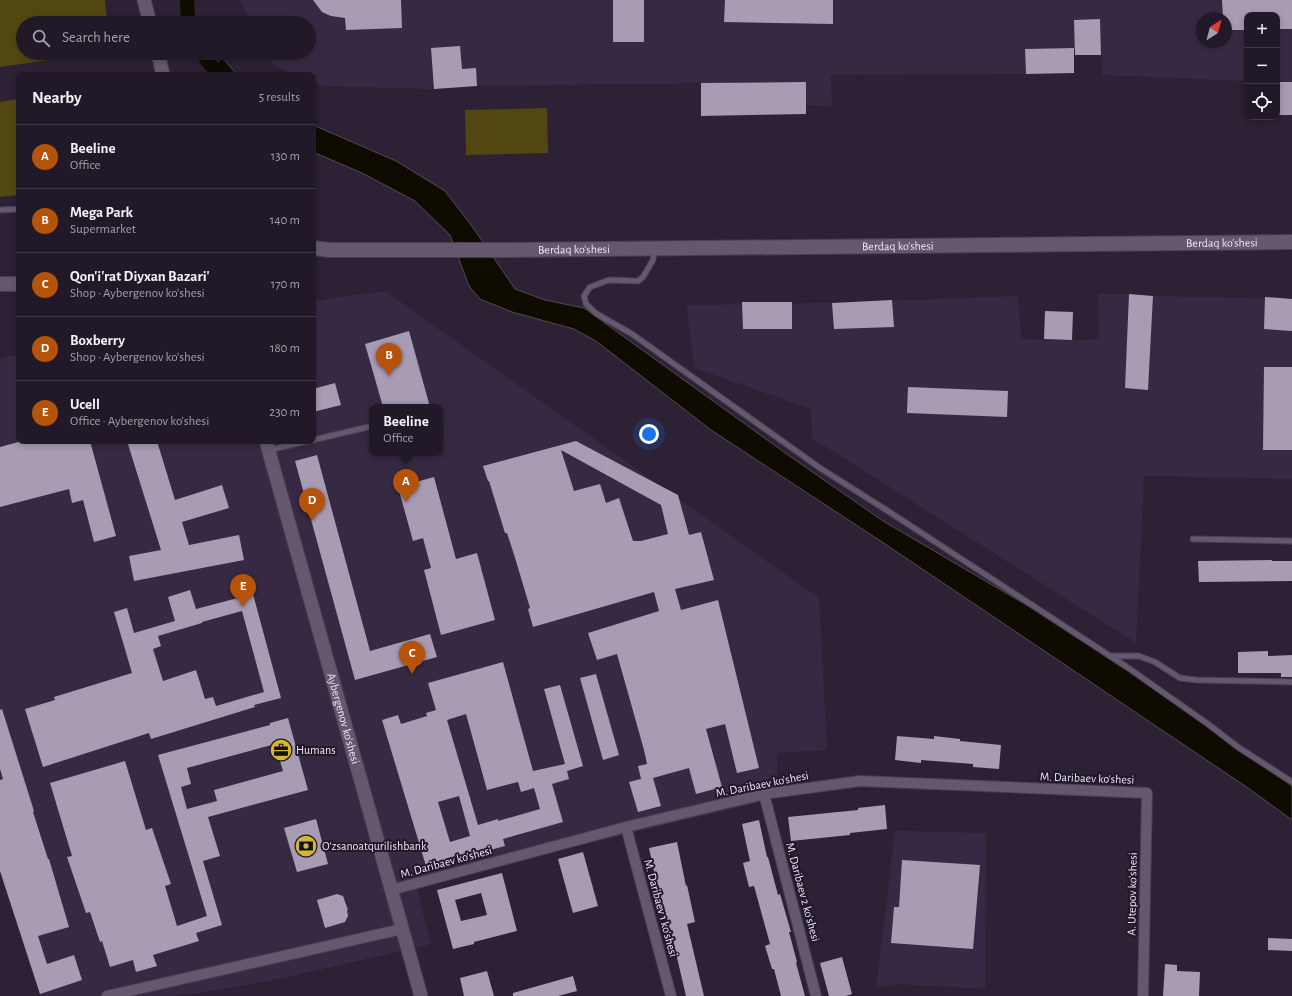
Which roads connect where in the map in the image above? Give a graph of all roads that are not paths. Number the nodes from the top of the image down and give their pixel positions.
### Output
1 (144, 0) edge
2 (148, 16) edge
3 (160, 60) edge
4 (162, 72) edge
5 (16, 209) edge
6 (0, 210) edge
7 (1292, 242) edge
8 (316, 248) edge
9 (654, 249) junction
10 (330, 250) junction
11 (316, 257) edge
12 (0, 284) edge
13 (16, 284) edge
14 (368, 427) dead end
15 (316, 439) edge
16 (283, 444) edge
17 (267, 446) edge
18 (1192, 539) dead end
19 (1292, 540) edge
20 (1110, 656) junction
21 (1292, 682) edge
22 (1292, 782) edge
23 (1147, 793) joint
24 (764, 794) junction
25 (626, 827) junction
26 (391, 890) junction
27 (402, 929) junction
28 (107, 996) edge
29 (420, 996) edge
30 (671, 996) edge
31 (816, 996) edge
32 (1143, 996) edge

1 - 2 street
3 - 4 street
5 - 6 lane
7 - 9 main road, Berdaq ko'shesi
8 - 10 main road, Berdaq ko'shesi
9 - 10 main road, Berdaq ko'shesi
9 - 20 lane
10 - 11 main road
12 - 13 main road
14 - 15 lane
16 - 17 lane
17 - 26 street, Aybergenov ko'shesi
18 - 19 lane
20 - 21 lane
20 - 22 lane
23 - 24 street, M. Daribaev ko'shesi
23 - 32 street, A. Utepov ko'shesi
24 - 25 street, M. Daribaev ko'shesi
24 - 31 street, M. Daribaev 2 ko'shesi
25 - 26 street, M. Daribaev ko'shesi
25 - 30 street, M. Daribaev 1 ko'shesi
26 - 27 street, Aybergenov ko'shesi
27 - 28 street
27 - 29 street, Aybergenov ko'shesi

